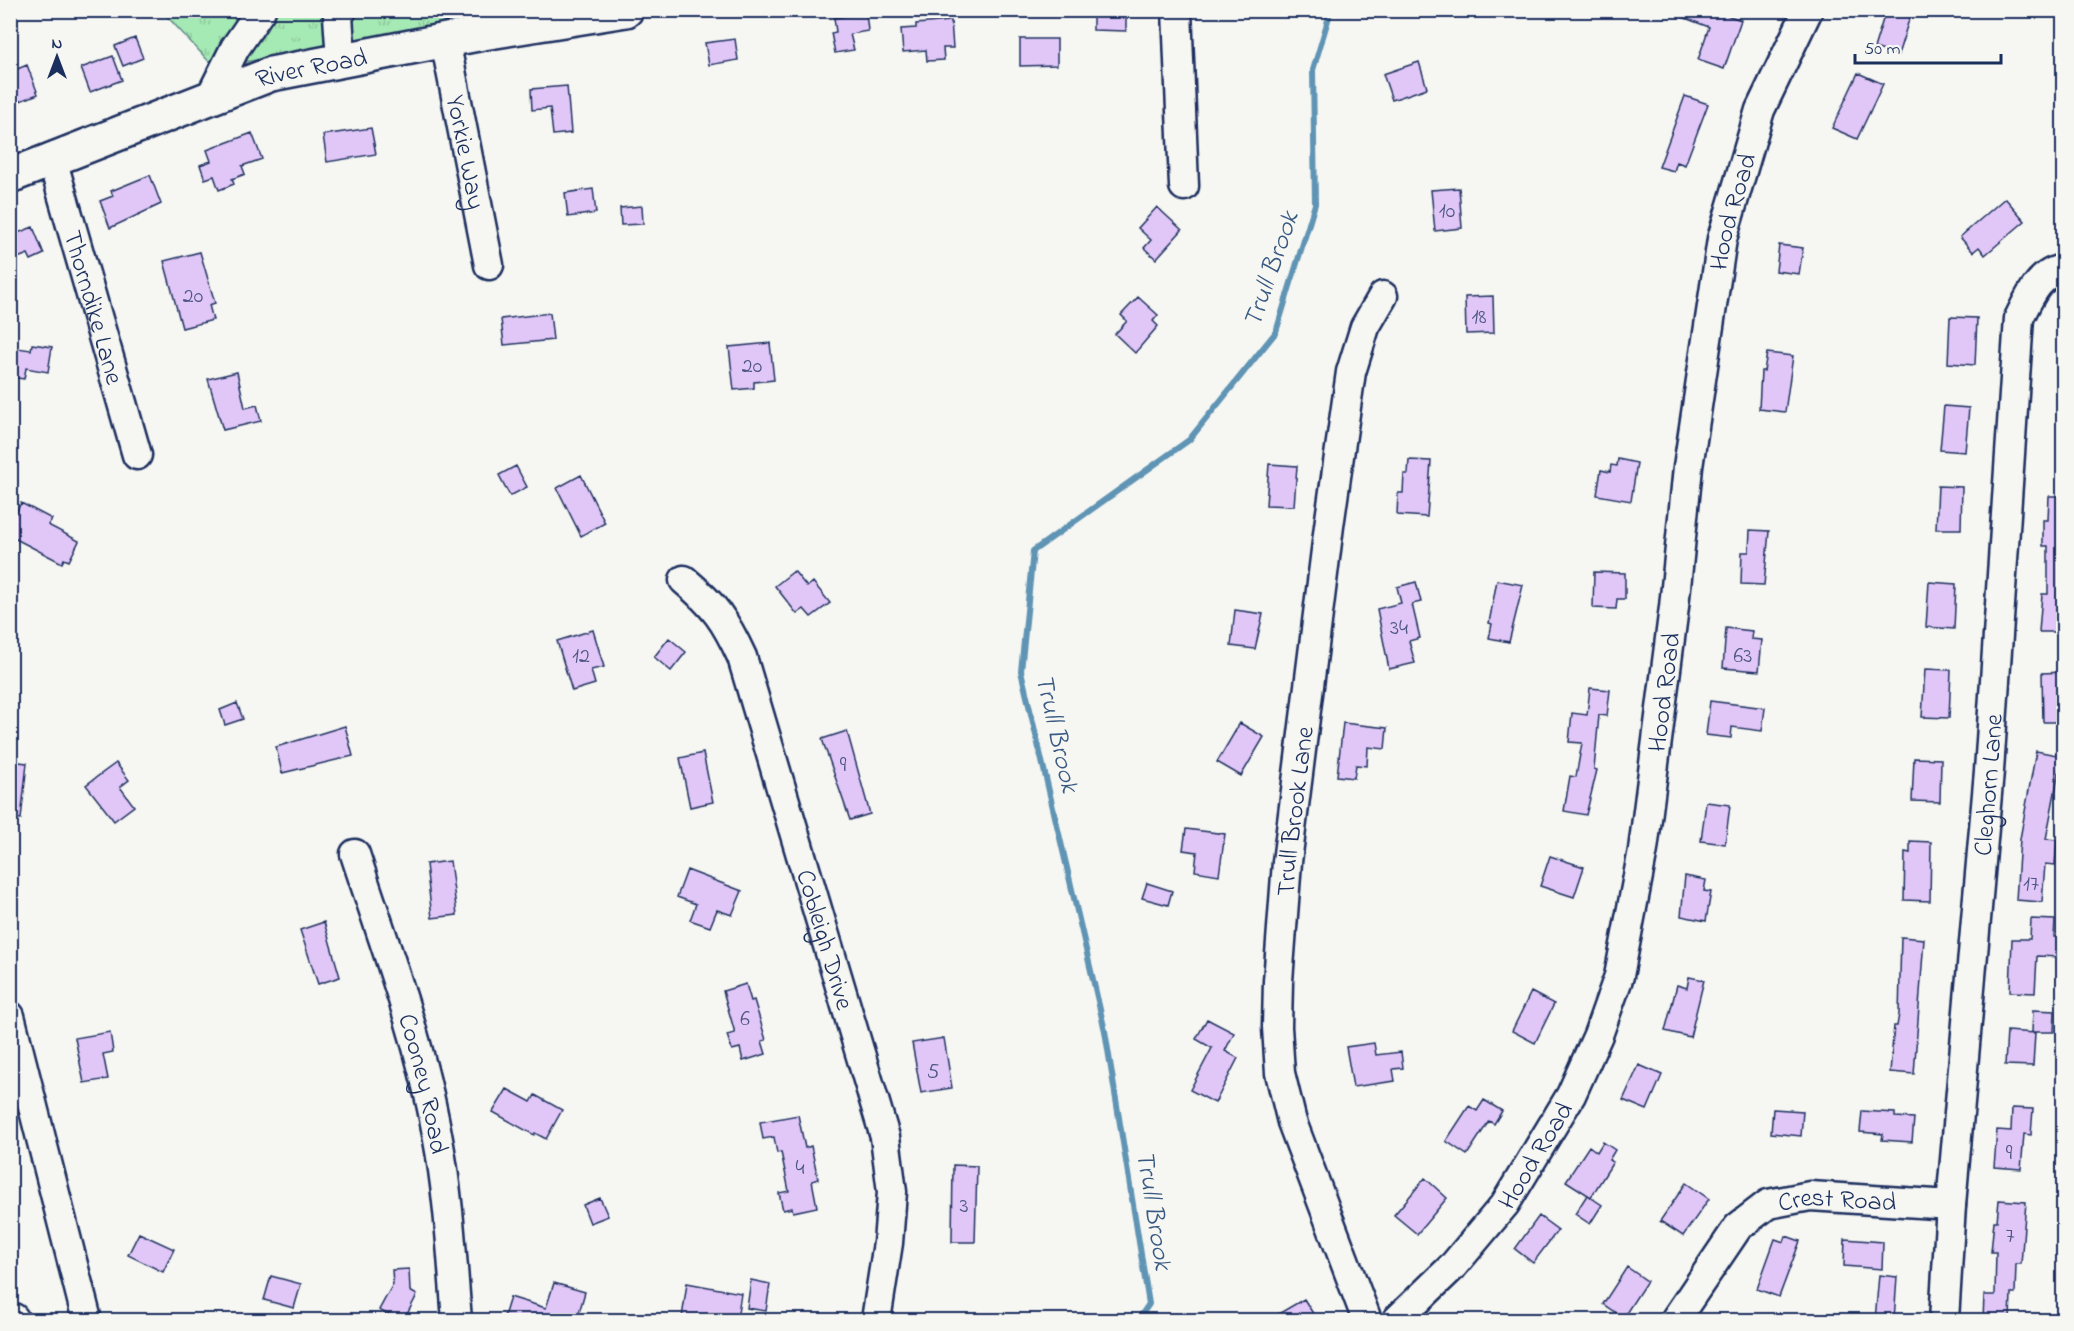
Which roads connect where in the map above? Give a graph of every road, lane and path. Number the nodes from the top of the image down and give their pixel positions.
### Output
1 (261, 10) edge
2 (342, 10) edge
3 (626, 10) edge
4 (1177, 10) edge
5 (1808, 10) edge
6 (483, 22) edge
7 (445, 40) junction
8 (341, 60) junction
9 (212, 96) junction
10 (52, 159) junction
11 (10, 176) edge
12 (1184, 186) dead end
13 (489, 265) dead end
14 (2064, 268) edge
15 (1383, 296) dead end
16 (137, 455) dead end
17 (684, 580) dead end
18 (355, 854) dead end
19 (10, 1016) edge
20 (1951, 1205) junction
21 (87, 1320) edge
22 (457, 1320) edge
23 (876, 1320) edge
24 (1367, 1320) edge
25 (1397, 1320) edge
26 (1675, 1320) edge
27 (1944, 1320) edge

1 - 9 street
2 - 8 street
3 - 6 main road, River Road
4 - 12 street
5 - 25 street, Hood Road
6 - 7 main road, River Road
7 - 8 main road, River Road
7 - 13 street, Yorkie Way
8 - 9 main road, River Road
9 - 10 main road, River Road
10 - 11 main road, River Road
10 - 16 street, Thorndike Lane
14 - 20 street, Cleghorn Lane
15 - 24 street, Trull Brook Lane
17 - 23 street, Cobleigh Drive
18 - 22 street, Cooney Road
19 - 21 street
20 - 26 street, Crest Road
20 - 27 street, Cleghorn Lane

